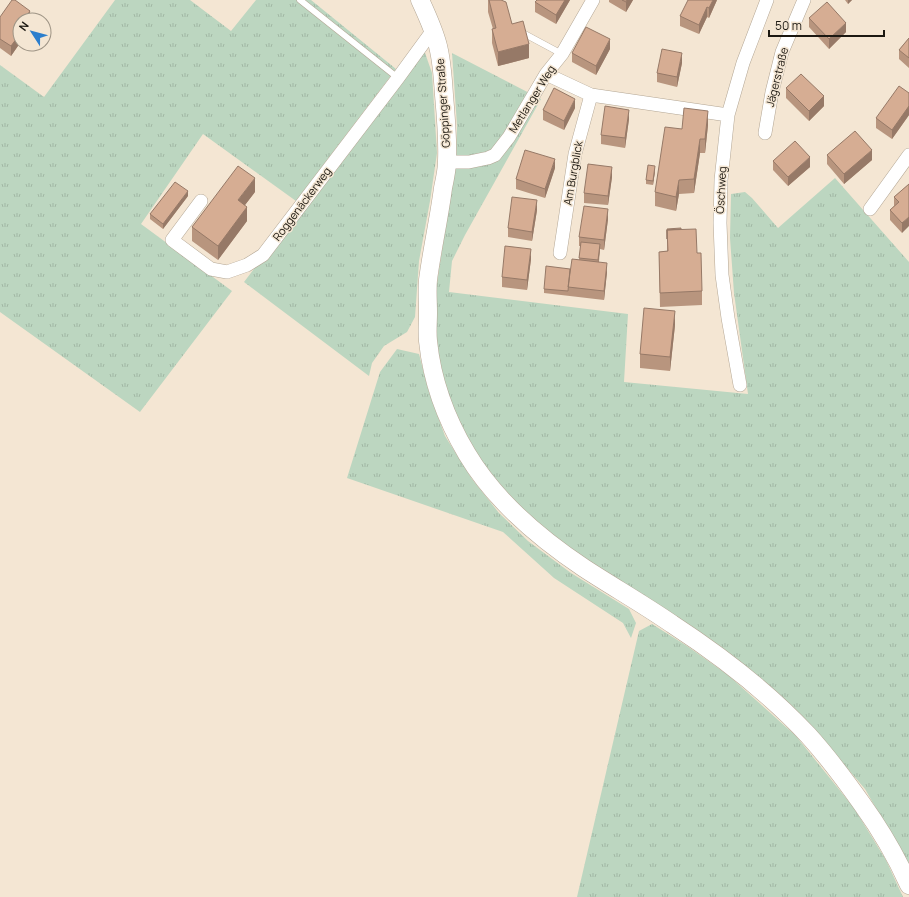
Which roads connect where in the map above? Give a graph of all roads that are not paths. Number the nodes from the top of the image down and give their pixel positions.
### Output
1 (300, 0) edge
2 (420, 0) edge
3 (593, 0) edge
4 (767, 0) edge
5 (804, 0) edge
6 (433, 30) junction
7 (517, 30) edge
8 (562, 54) junction
9 (546, 74) junction
10 (398, 78) junction
11 (591, 95) junction
12 (728, 115) junction
13 (765, 133) dead end
14 (909, 155) edge
15 (447, 162) junction
16 (201, 201) dead end
17 (870, 210) dead end
18 (560, 253) dead end
19 (740, 385) dead end
20 (909, 885) edge

1 - 10 lane
2 - 6 main road, Göppinger Straße
3 - 8 street, Metlanger Weg
4 - 12 street, Öschweg
5 - 13 street, Jägerstraße
6 - 10 street, Roggenäckerweg
6 - 15 main road, Göppinger Straße
7 - 8 lane
8 - 9 street, Metlanger Weg
9 - 11 street
9 - 15 street, Metlanger Weg
10 - 16 street, Roggenäckerweg
11 - 12 street
11 - 18 street, Am Burgblick
12 - 19 street, Öschweg
14 - 17 street
15 - 20 main road, Göppinger Straße

